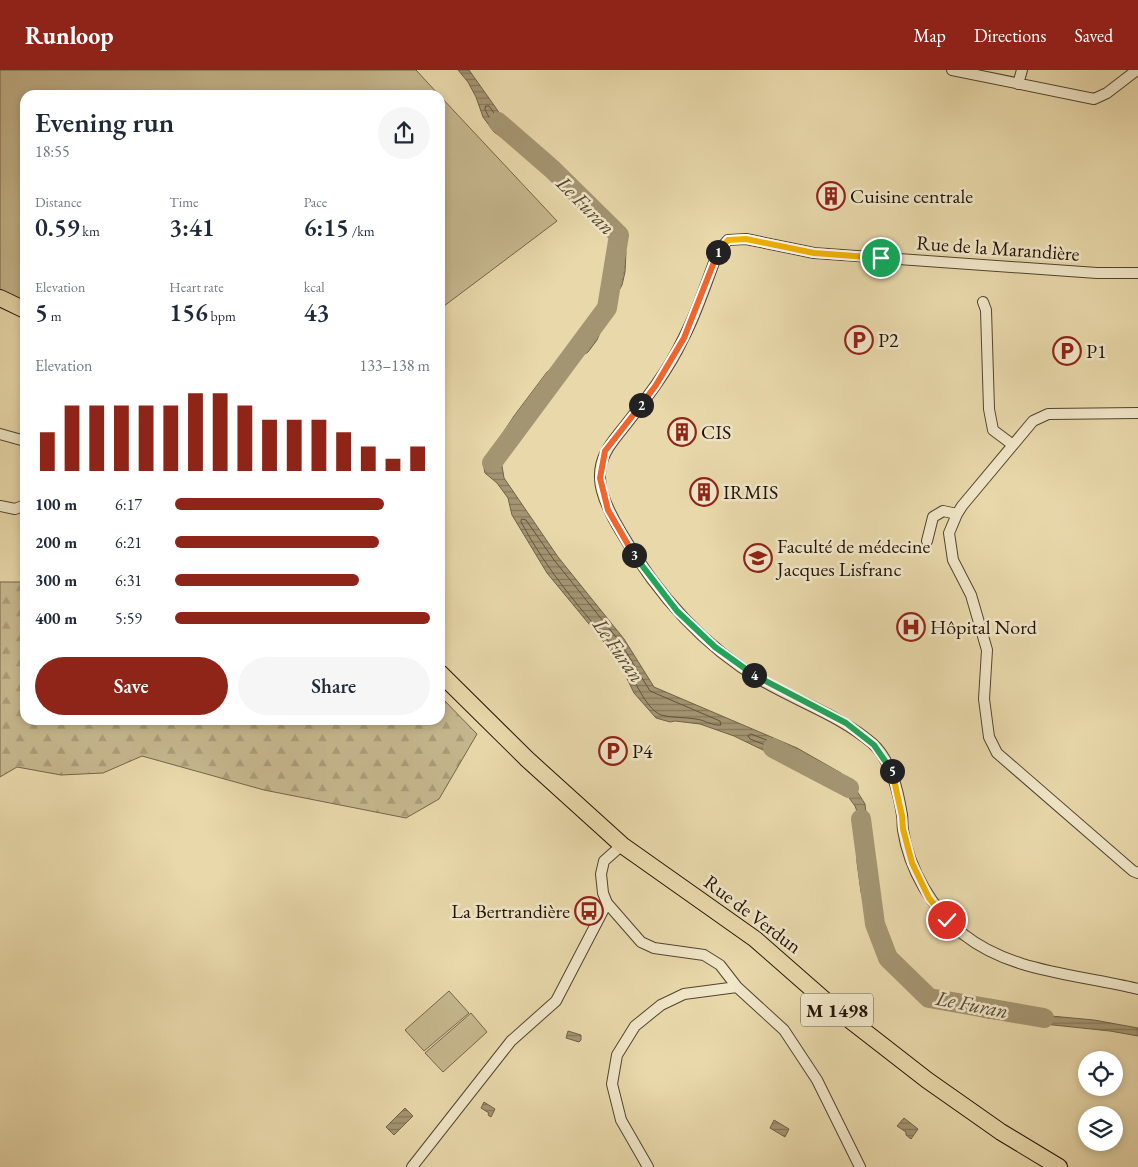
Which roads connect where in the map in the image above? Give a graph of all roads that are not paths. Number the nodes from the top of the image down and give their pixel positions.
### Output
1 (952, 70) edge
2 (1022, 70) edge
3 (1137, 70) edge
4 (1018, 84) junction
5 (1138, 273) edge
6 (0, 298) edge
7 (983, 302) dead end
8 (20, 308) edge
9 (1138, 414) edge
10 (0, 434) edge
11 (20, 440) edge
12 (1013, 445) junction
13 (0, 506) edge
14 (20, 507) edge
15 (957, 514) junction
16 (927, 541) dead end
17 (445, 678) edge
18 (622, 845) junction
19 (1138, 873) edge
20 (608, 903) junction
21 (737, 987) junction
22 (1138, 989) edge
23 (412, 1167) edge
24 (648, 1167) edge
25 (860, 1167) edge
26 (1058, 1167) edge

1 - 4 street
2 - 4 street
3 - 4 street
5 - 22 street, Rue de la Marandière
6 - 8 main road
7 - 12 street
9 - 12 street
10 - 11 street
12 - 15 street
13 - 14 street
15 - 16 street
15 - 19 street
17 - 18 main road, Rue de Verdun / M 1498
18 - 20 street
18 - 26 main road, Rue de Verdun / M 1498
20 - 21 street
20 - 23 street
21 - 24 street
21 - 25 street

